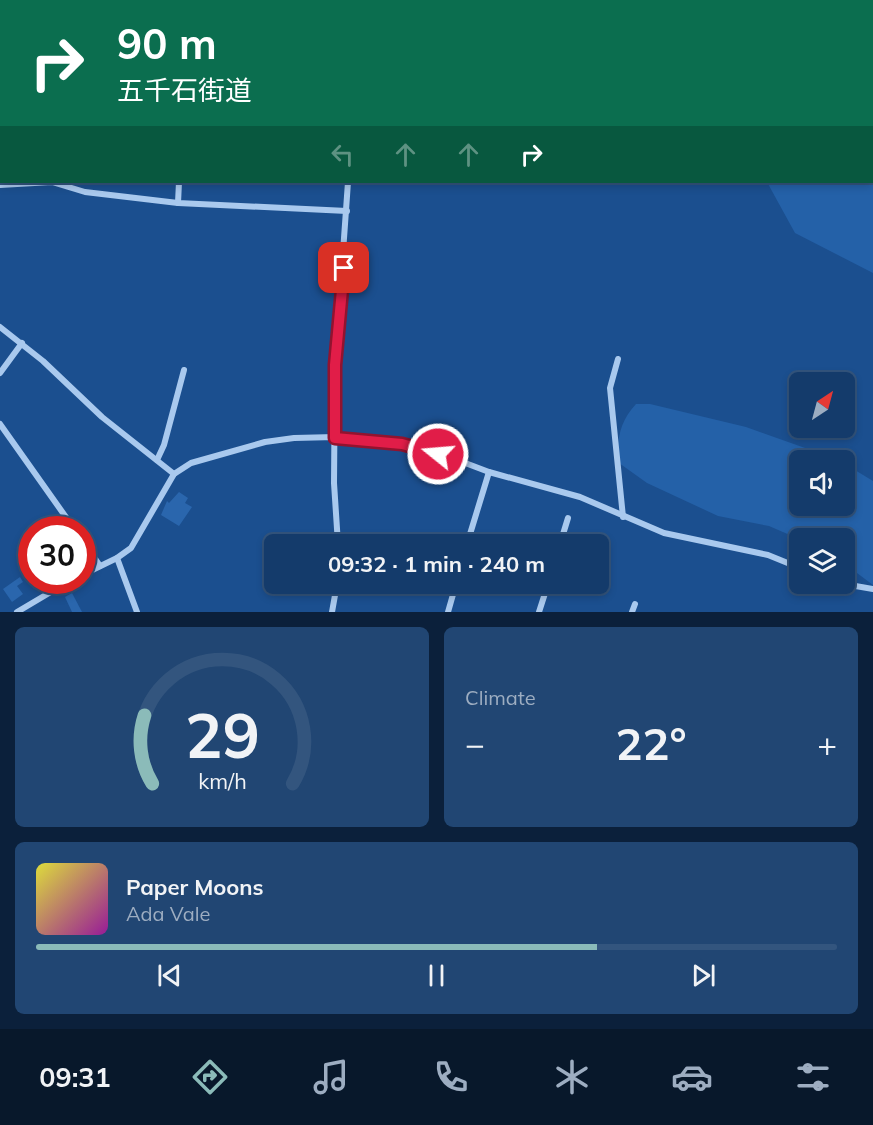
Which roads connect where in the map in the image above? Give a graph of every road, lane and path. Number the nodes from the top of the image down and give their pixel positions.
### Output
1 (35, 183) edge
2 (55, 183) edge
3 (180, 183) edge
4 (348, 183) edge
5 (0, 185) edge
6 (178, 203) junction
7 (347, 211) junction
8 (0, 327) edge
9 (22, 343) junction
10 (618, 358) dead end
11 (184, 370) dead end
12 (0, 373) edge
13 (0, 424) edge
14 (335, 438) junction
15 (157, 460) junction
16 (489, 472) junction
17 (174, 474) junction
18 (65, 516) edge
19 (623, 517) junction
20 (568, 519) dead end
21 (338, 534) edge
22 (470, 534) edge
23 (563, 534) edge
24 (117, 558) junction
25 (96, 560) edge
26 (789, 564) edge
27 (100, 566) junction
28 (96, 568) edge
29 (855, 586) edge
30 (873, 589) edge
31 (47, 594) edge
32 (335, 594) edge
33 (453, 594) edge
34 (545, 594) edge
35 (635, 604) dead end
36 (17, 612) edge
37 (137, 612) edge
38 (332, 612) edge
39 (448, 612) edge
40 (539, 612) edge
41 (632, 612) edge

1 - 5 street
2 - 6 street
3 - 6 street
4 - 7 street
6 - 7 street
7 - 14 street
8 - 9 street
9 - 12 street
9 - 15 street
10 - 19 street
11 - 15 street
13 - 18 street
14 - 16 street
14 - 17 street
14 - 21 street
15 - 17 street
16 - 19 street
16 - 22 street
17 - 24 street
19 - 26 street
20 - 23 street
24 - 27 street
24 - 37 street
25 - 27 street
27 - 28 street
29 - 30 street
31 - 36 street
32 - 38 street
33 - 39 street
34 - 40 street
35 - 41 street

